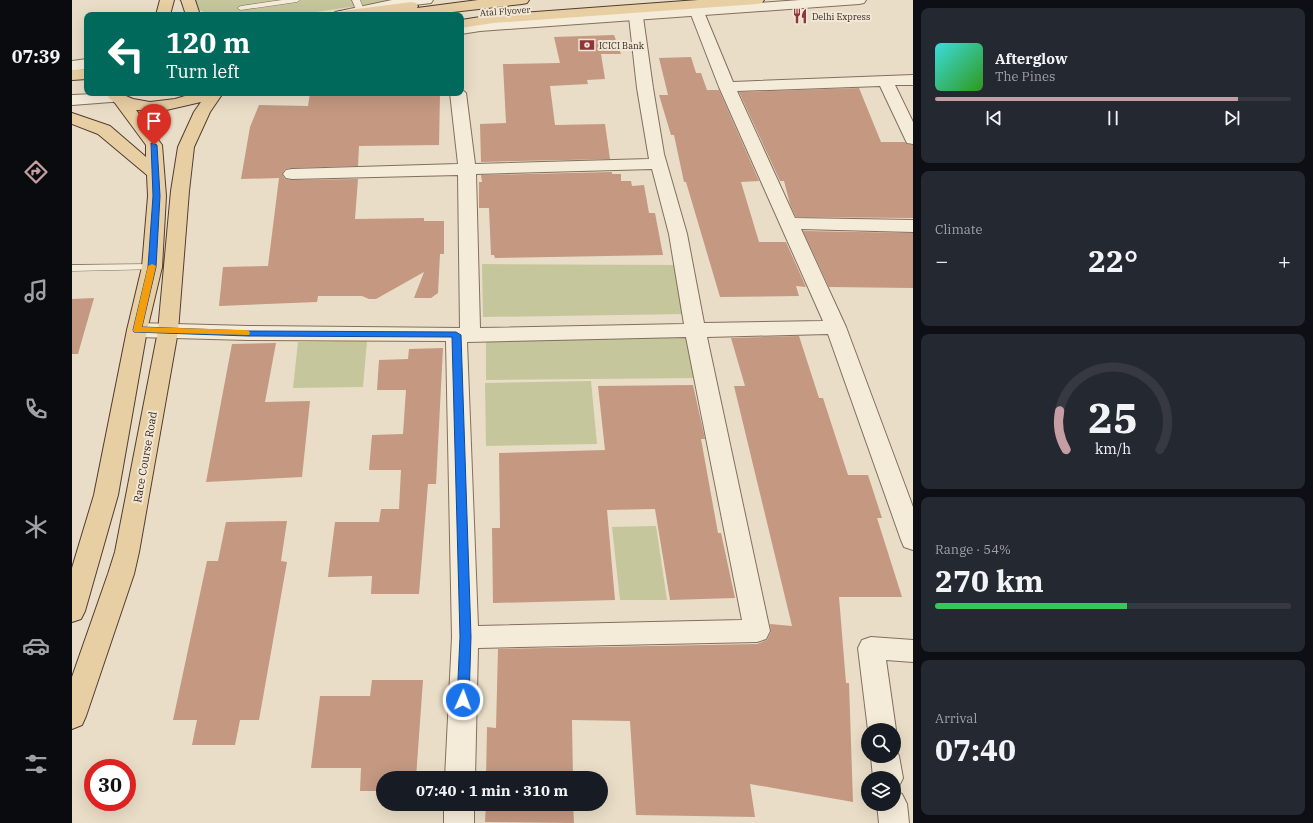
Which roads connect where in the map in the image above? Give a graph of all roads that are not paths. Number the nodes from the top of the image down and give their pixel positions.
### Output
1 (167, 0) edge
2 (188, 0) edge
3 (297, 0) edge
4 (426, 0) edge
5 (456, 0) edge
6 (522, 0) edge
7 (655, 0) edge
8 (757, 0) edge
9 (859, 0) edge
10 (358, 5) edge
11 (241, 8) dead end
12 (164, 12) edge
13 (192, 12) edge
14 (346, 12) edge
15 (367, 12) edge
16 (418, 12) edge
17 (697, 12) junction
18 (464, 14) edge
19 (636, 17) junction
20 (464, 24) edge
21 (464, 30) edge
22 (84, 64) edge
23 (72, 66) edge
24 (84, 74) edge
25 (72, 75) edge
26 (913, 80) edge
27 (885, 81) junction
28 (72, 85) edge
29 (84, 85) edge
30 (727, 87) junction
31 (203, 96) edge
32 (213, 96) edge
33 (458, 96) edge
34 (117, 97) edge
35 (72, 100) edge
36 (72, 118) edge
37 (913, 139) edge
38 (659, 164) junction
39 (467, 170) junction
40 (155, 173) junction
41 (292, 174) dead end
42 (789, 223) junction
43 (913, 226) edge
44 (163, 267) junction
45 (72, 268) edge
46 (836, 327) junction
47 (137, 330) junction
48 (695, 330) junction
49 (168, 331) junction
50 (463, 335) junction
51 (913, 540) edge
52 (72, 611) edge
53 (465, 637) junction
54 (913, 651) edge
55 (72, 716) edge
56 (881, 723) edge
57 (460, 771) edge
58 (459, 811) edge
59 (893, 811) edge
60 (459, 823) edge
61 (894, 823) edge

1 - 12 main road
2 - 13 main road
3 - 11 lane
4 - 10 street
5 - 15 main road
6 - 16 main road, Atal Flyover
7 - 18 main road, Atal Flyover
8 - 20 main road
9 - 17 street
10 - 14 street
17 - 19 street
17 - 30 street
19 - 21 street
19 - 38 street
22 - 23 street
24 - 25 main road
26 - 27 street
27 - 30 street
27 - 37 street
28 - 29 main road
30 - 42 street
31 - 34 main road
32 - 44 main road, Race Course Road
33 - 39 street
34 - 35 street
34 - 40 main road, Race Course Road
36 - 40 main road
38 - 39 street
38 - 48 street
39 - 41 street
39 - 50 street
40 - 44 main road, Race Course Road
42 - 43 street
42 - 46 street
44 - 45 lane
44 - 47 main road, Race Course Road
44 - 49 main road, Race Course Road
46 - 48 street
46 - 51 street
47 - 49 street
47 - 52 main road, Race Course Road
48 - 50 street
48 - 53 street
49 - 50 street
49 - 55 main road, Race Course Road
50 - 53 street
53 - 57 street
54 - 56 street
58 - 60 street
59 - 61 street

